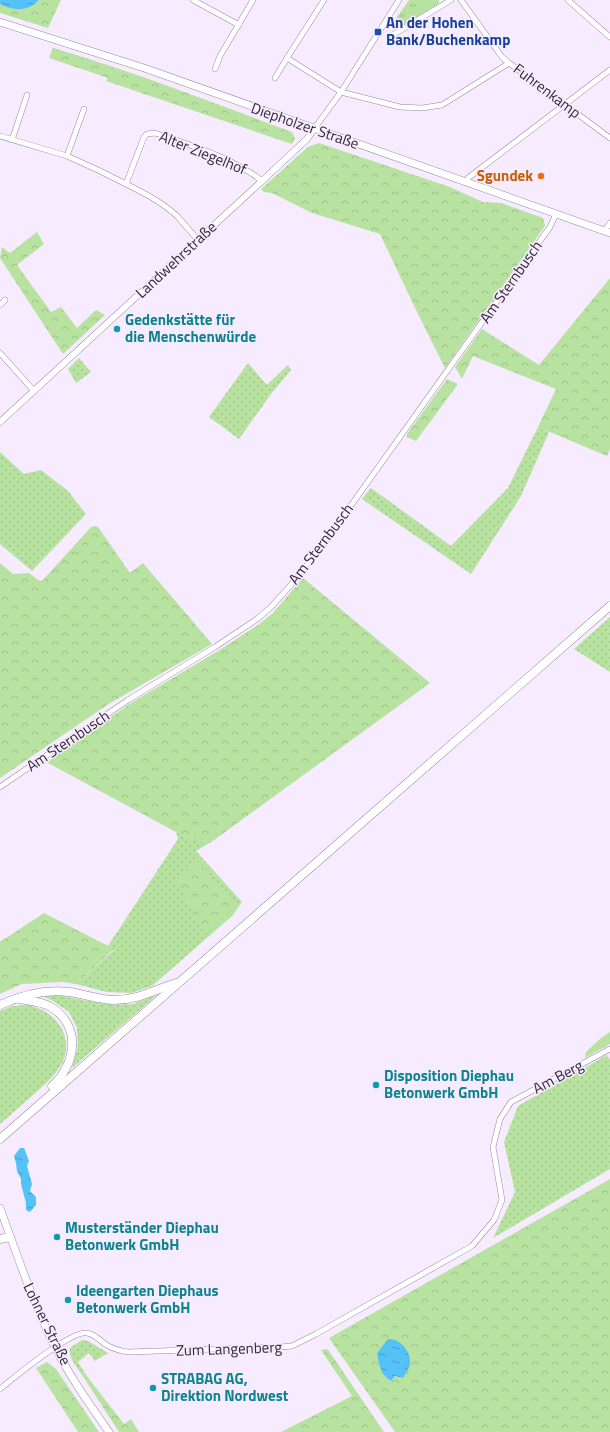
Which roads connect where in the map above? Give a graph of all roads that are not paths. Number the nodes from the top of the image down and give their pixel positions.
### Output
1 (193, 0) edge
2 (253, 0) edge
3 (324, 0) edge
4 (399, 0) edge
5 (461, 0) edge
6 (568, 0) edge
7 (448, 1) edge
8 (0, 22) edge
9 (238, 25) junction
10 (391, 36) dead end
11 (610, 37) edge
12 (287, 58) junction
13 (509, 63) junction
14 (215, 69) dead end
15 (610, 70) edge
16 (275, 78) dead end
17 (341, 92) junction
18 (27, 94) dead end
19 (564, 104) junction
20 (84, 109) dead end
21 (314, 129) junction
22 (0, 136) edge
23 (610, 138) edge
24 (12, 140) junction
25 (66, 156) junction
26 (262, 181) junction
27 (466, 182) junction
28 (126, 184) junction
29 (556, 214) junction
30 (610, 223) edge
31 (607, 232) edge
32 (198, 240) junction
33 (5, 300) dead end
34 (0, 305) edge
35 (0, 353) edge
36 (34, 391) junction
37 (0, 422) edge
38 (610, 606) edge
39 (0, 787) edge
40 (178, 983) junction
41 (17, 999) junction
42 (0, 1005) edge
43 (610, 1049) edge
44 (32, 1111) junction
45 (0, 1140) edge
46 (0, 1208) edge
47 (10, 1237) junction
48 (0, 1239) edge
49 (479, 1240) joint
50 (56, 1348) junction
51 (0, 1389) edge
52 (109, 1432) edge

1 - 9 street
2 - 9 street
3 - 12 street
4 - 17 street
5 - 13 street, Fuhrenkamp
6 - 11 street
7 - 10 street
8 - 21 main road, Diepholzer Straße
9 - 14 street
12 - 16 street
12 - 17 street
13 - 17 street
13 - 19 street, Fuhrenkamp
15 - 19 street
17 - 21 street
18 - 24 street
19 - 23 street, Fuhrenkamp
19 - 27 street
20 - 25 street
21 - 26 street, Landwehrstraße
21 - 27 main road, Diepholzer Straße
22 - 24 street
24 - 25 street
25 - 28 street
26 - 28 street, Alter Ziegelhof
26 - 32 street, Landwehrstraße
27 - 29 main road, Diepholzer Straße
28 - 32 street
29 - 31 main road, Diepholzer Straße
29 - 39 street, Am Sternbusch
30 - 31 street
32 - 36 street, Landwehrstraße
33 - 34 street
35 - 36 street
36 - 37 street, Landwehrstraße
38 - 40 main road
40 - 41 main road
40 - 44 main road
41 - 42 main road
41 - 44 main road
43 - 49 street, Am Berg
44 - 45 main road
46 - 47 main road, Lohner Straße
47 - 48 main road
47 - 50 main road, Lohner Straße
49 - 50 street, Zum Langenberg
50 - 51 street
50 - 52 main road, Lohner Straße

